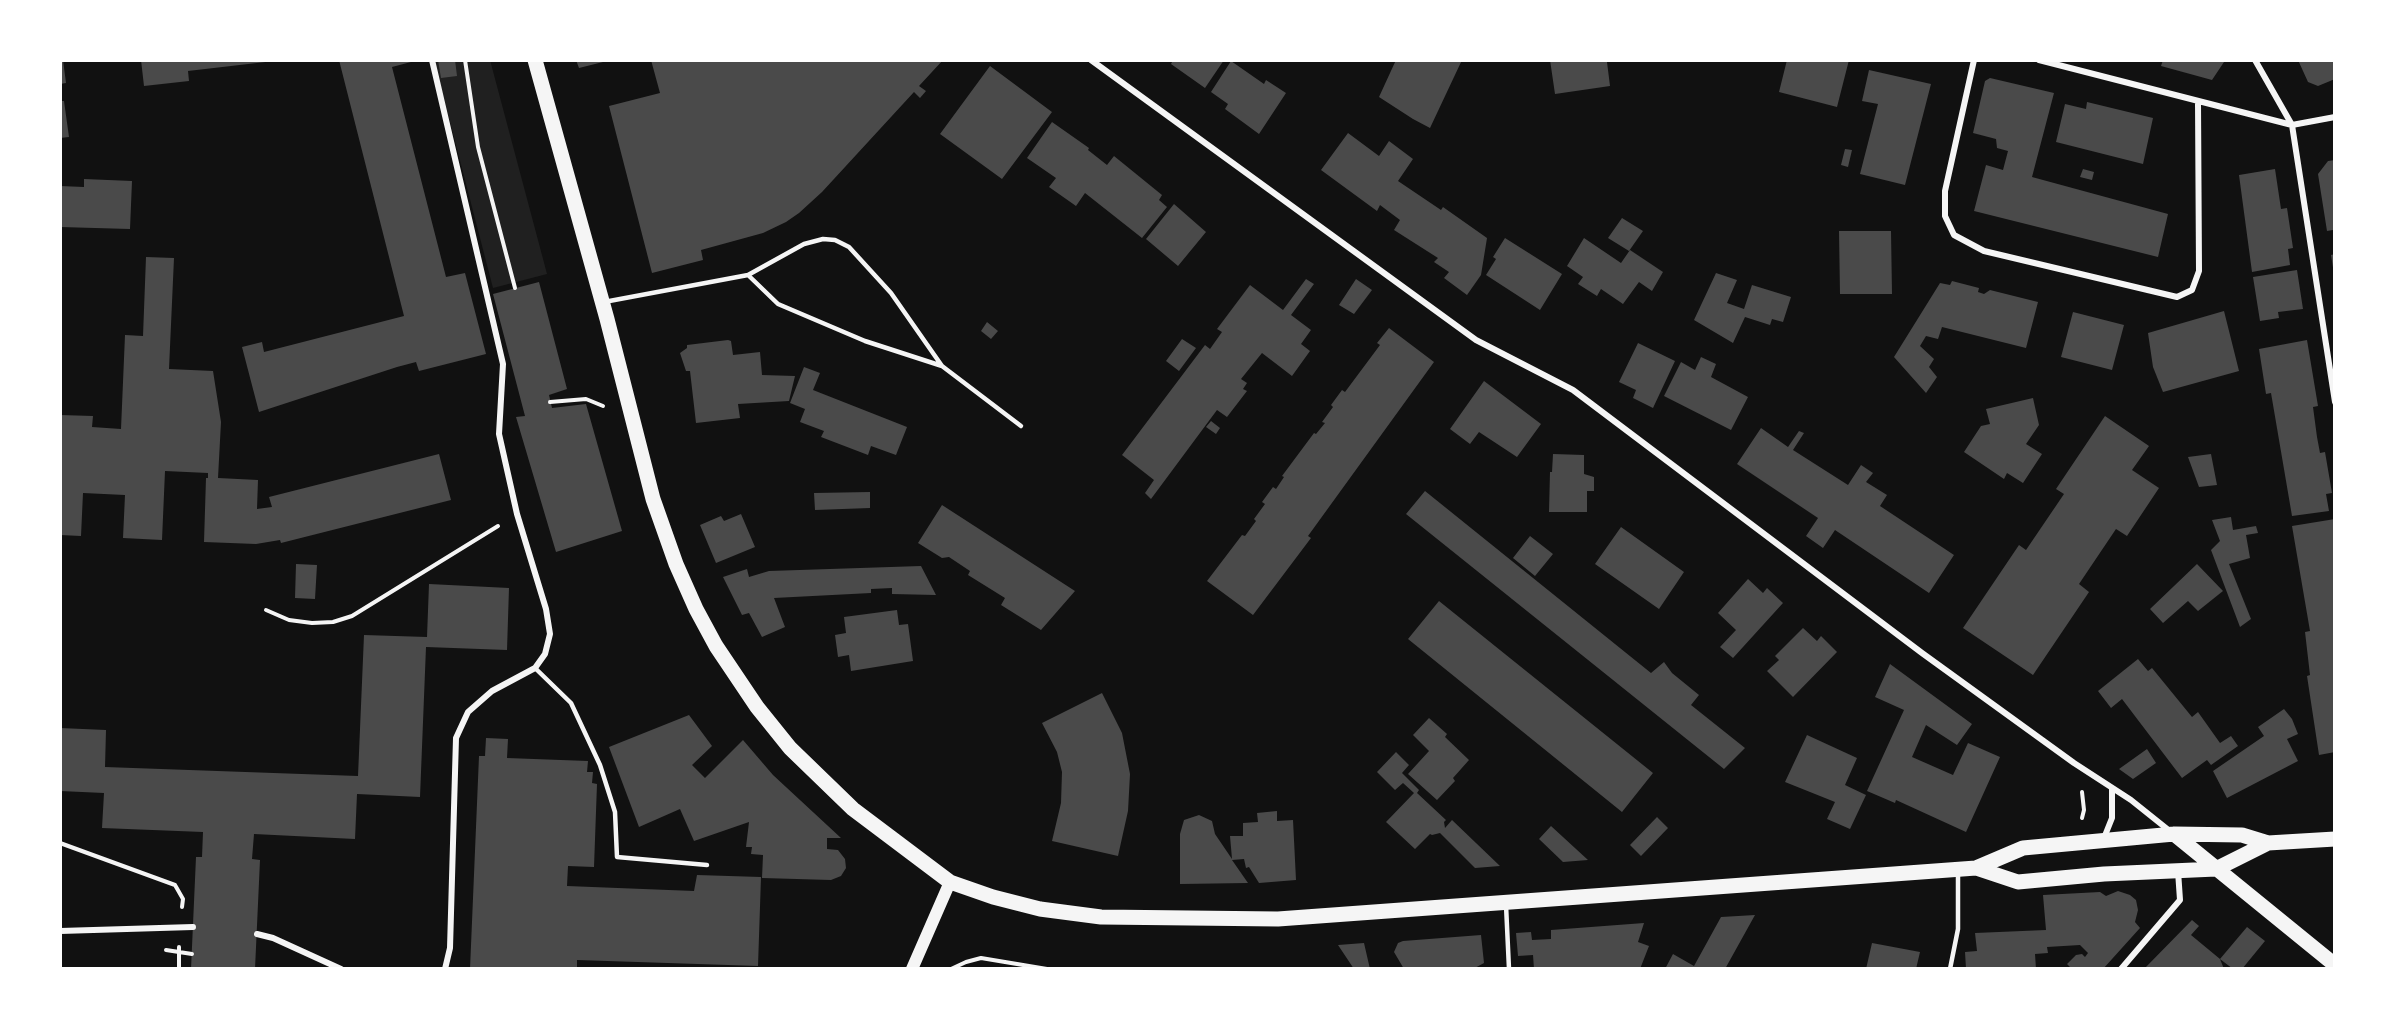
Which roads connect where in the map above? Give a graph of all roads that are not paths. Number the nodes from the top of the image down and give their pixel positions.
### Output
1 (432, 60) edge
2 (535, 60) edge
3 (1091, 60) edge
4 (1974, 60) edge
5 (2039, 60) edge
6 (2255, 60) edge
7 (2198, 102) junction
8 (2335, 117) edge
9 (2292, 125) junction
10 (748, 275) junction
11 (602, 302) junction
12 (942, 366) junction
13 (2335, 402) edge
14 (1021, 426) dead end
15 (535, 668) junction
16 (2112, 789) junction
17 (2174, 834) junction
18 (2335, 839) edge
19 (2102, 841) junction
20 (2268, 843) junction
21 (707, 865) dead end
22 (1976, 868) junction
23 (2216, 868) junction
24 (1958, 870) junction
25 (2178, 870) junction
26 (950, 882) junction
27 (1506, 903) junction
28 (193, 927) dead end
29 (60, 931) edge
30 (257, 934) dead end
31 (2335, 965) edge
32 (341, 969) edge
33 (445, 969) edge
34 (912, 969) edge
35 (1509, 969) edge
36 (1950, 969) edge
37 (2121, 969) edge

1 - 15 street
2 - 11 main road
3 - 16 street
4 - 7 street
5 - 7 street
6 - 9 street
7 - 9 street
8 - 9 street
9 - 13 street
10 - 11 lane
10 - 12 lane
10 - 12 lane
11 - 26 main road
12 - 14 lane
15 - 21 lane
15 - 33 street
16 - 17 street
16 - 19 street
17 - 19 main road
17 - 20 main road
17 - 23 main road
18 - 20 main road
19 - 22 main road
20 - 23 main road
22 - 24 main road
22 - 25 main road
23 - 25 main road
23 - 31 main road
24 - 27 main road
24 - 36 lane
25 - 37 street
26 - 27 main road
26 - 34 main road
27 - 35 lane
28 - 29 street
30 - 32 street

